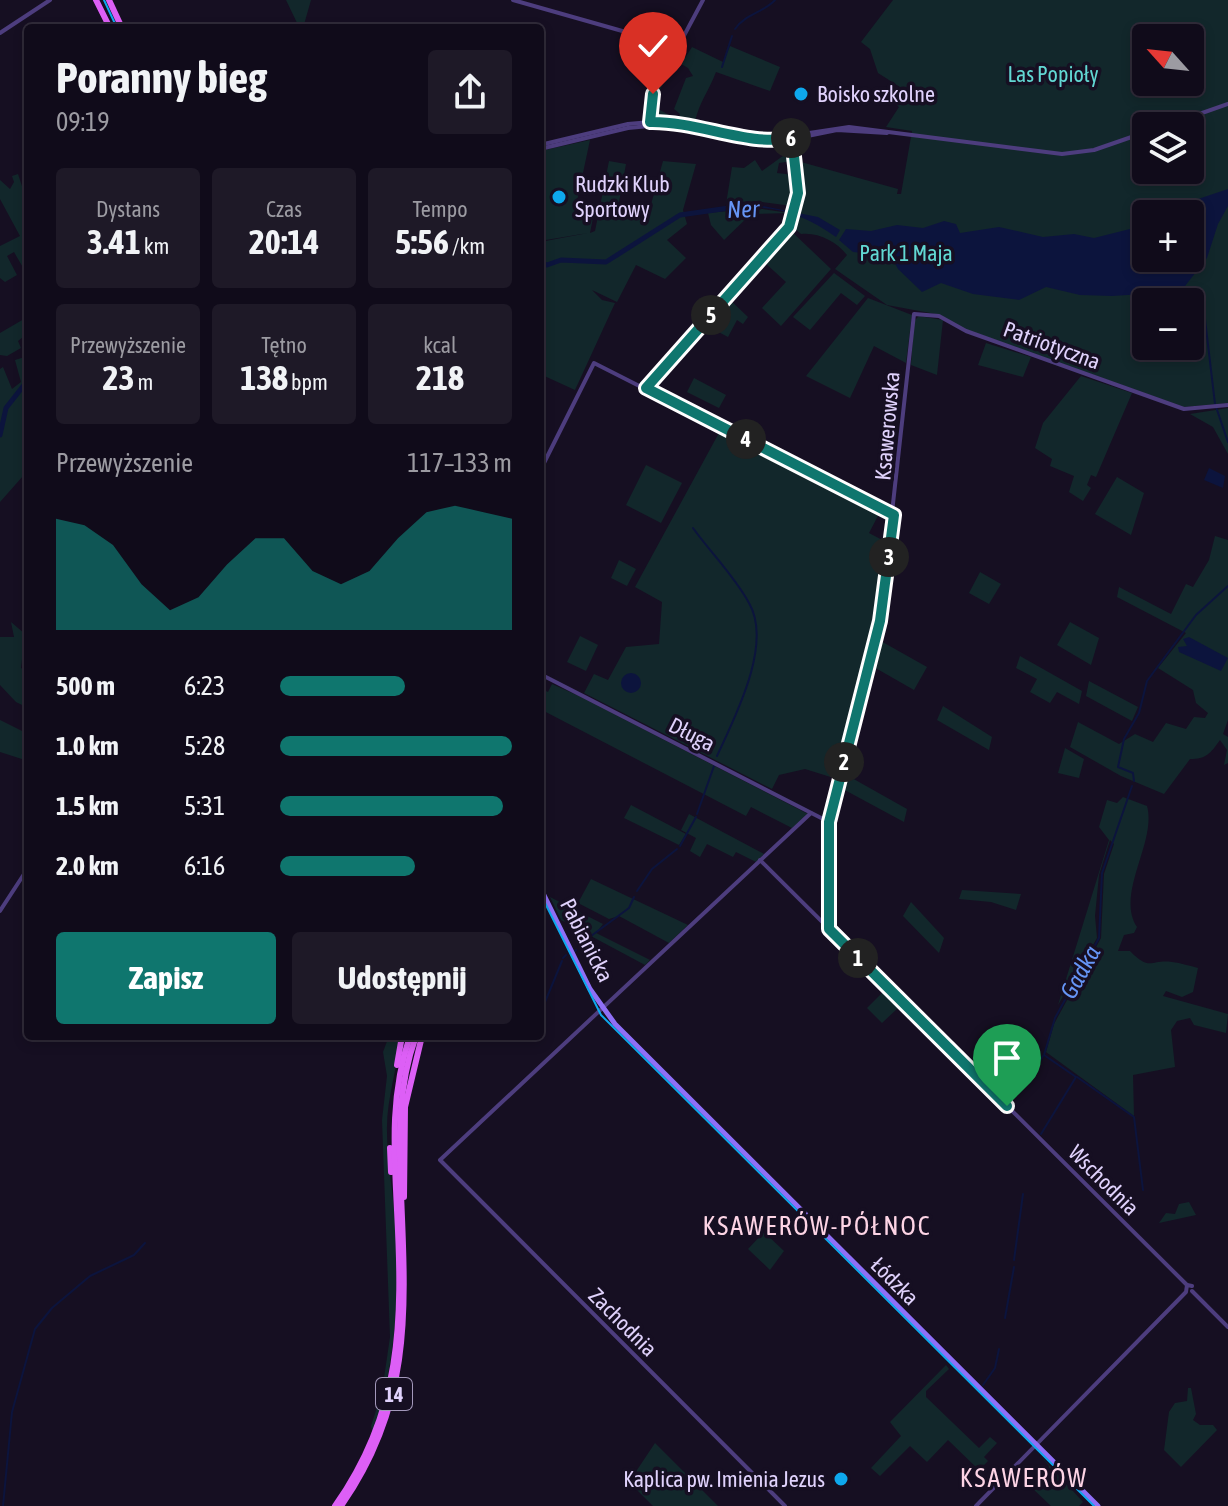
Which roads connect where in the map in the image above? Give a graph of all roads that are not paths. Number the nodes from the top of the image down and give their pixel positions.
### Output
1 (50, 0) edge
2 (96, 0) edge
3 (109, 0) edge
4 (513, 0) edge
5 (703, 0) edge
6 (108, 24) edge
7 (120, 24) edge
8 (0, 33) edge
9 (674, 53) junction
10 (1228, 104) edge
11 (1204, 112) edge
12 (650, 124) junction
13 (1132, 137) edge
14 (794, 139) junction
15 (544, 146) edge
16 (914, 314) joint
17 (646, 388) junction
18 (1228, 405) edge
19 (544, 463) edge
20 (894, 515) junction
21 (544, 676) edge
22 (811, 813) junction
23 (829, 822) junction
24 (760, 860) junction
25 (24, 874) edge
26 (544, 895) edge
27 (0, 911) edge
28 (829, 929) junction
29 (603, 1009) junction
30 (401, 1040) edge
31 (409, 1040) edge
32 (418, 1040) edge
33 (400, 1214) junction
34 (1189, 1291) junction
35 (1228, 1327) edge
36 (1037, 1444) junction
37 (335, 1506) edge
38 (341, 1506) edge
39 (785, 1506) edge
40 (976, 1506) edge
41 (1098, 1506) edge

1 - 8 street
2 - 6 main road
3 - 7 main road
4 - 9 street
5 - 9 street
9 - 12 street
10 - 11 street
12 - 14 street
12 - 15 street
13 - 14 street
14 - 17 street
16 - 18 street, Patriotyczna
16 - 20 street, Ksawerowska
17 - 19 street
17 - 20 street
20 - 23 street, Ksawerowska
21 - 22 street, Długa
22 - 23 street, Długa
22 - 24 street
23 - 28 street, Ksawerowska
24 - 28 street, Wschodnia
24 - 29 street
25 - 27 street
26 - 29 main road, Pabianicka
28 - 34 street, Wschodnia
29 - 36 main road, Łódzka
29 - 39 street, Zachodnia
30 - 33 main road
31 - 33 main road, 14
32 - 33 main road
33 - 37 main road, 14
33 - 38 main road, 14
34 - 35 street
34 - 36 street
36 - 40 street
36 - 41 main road, Łódzka

